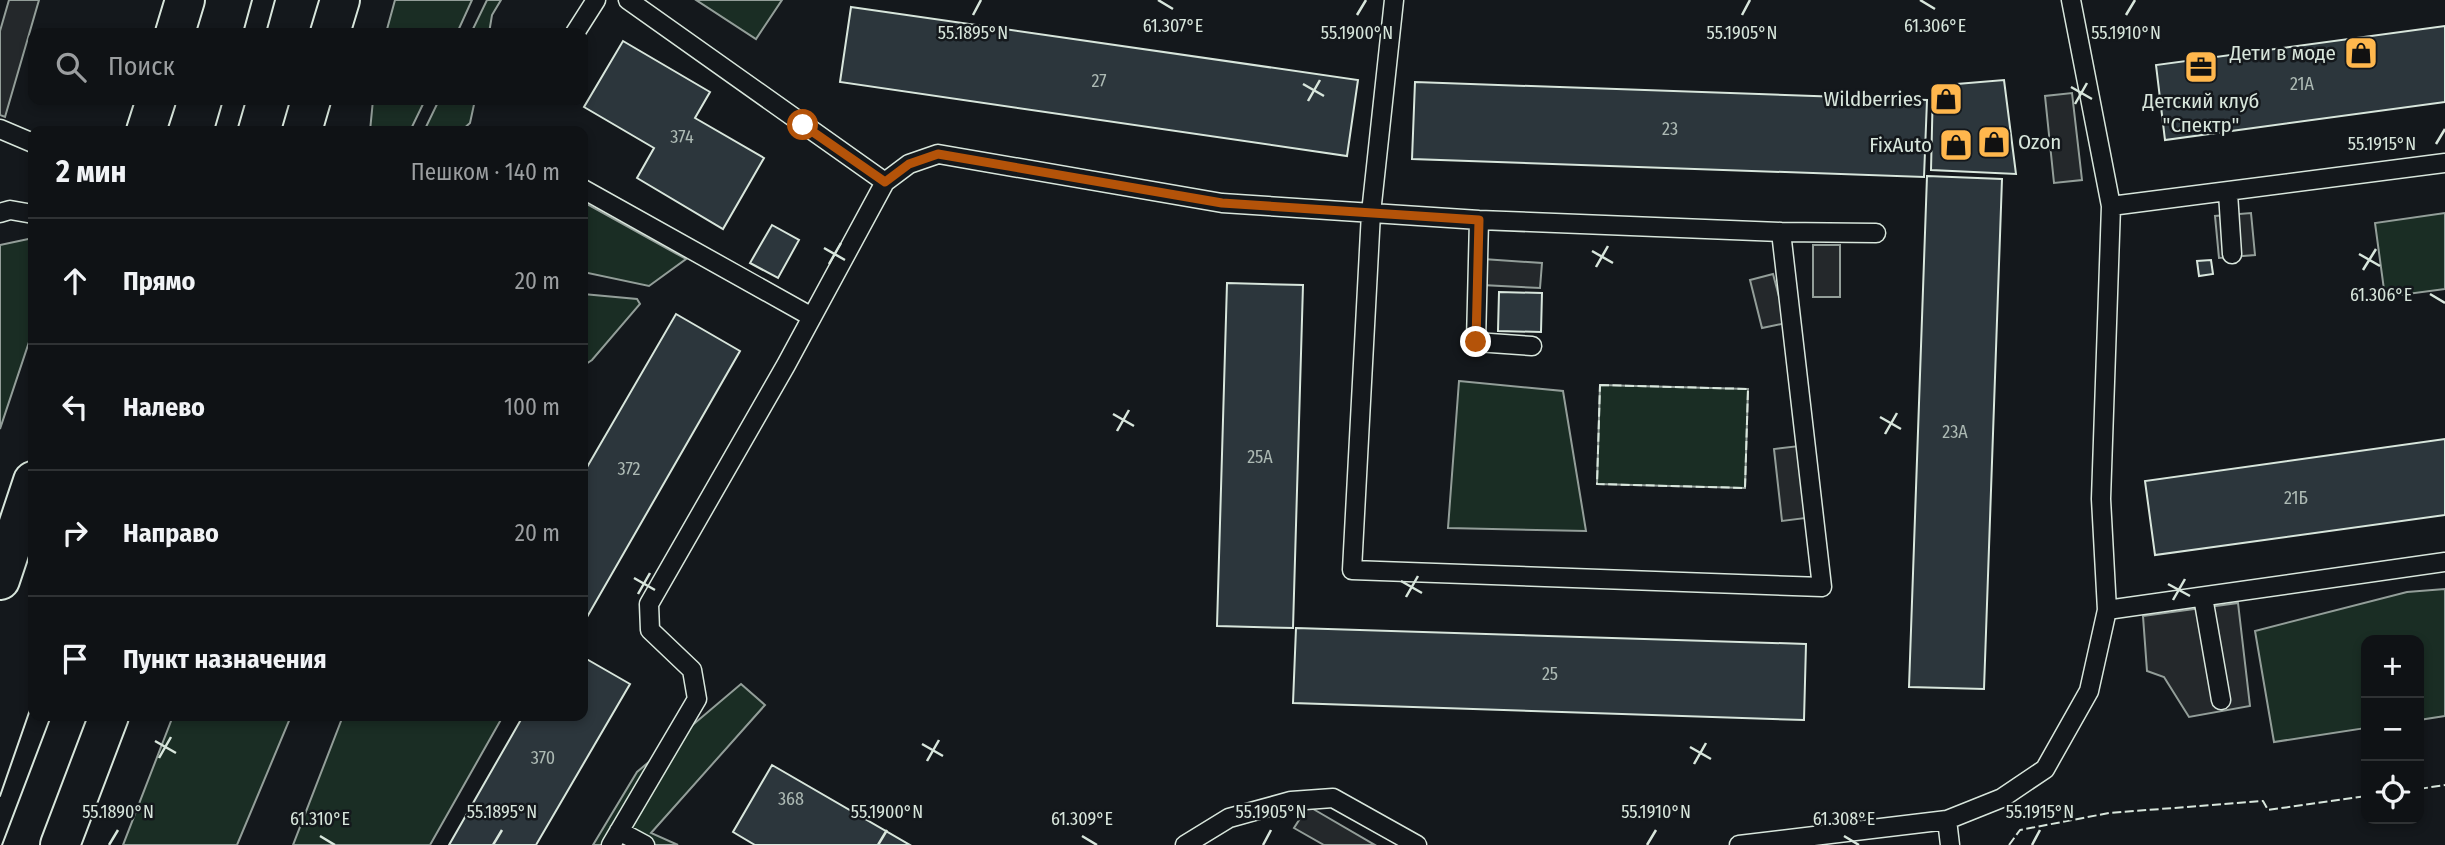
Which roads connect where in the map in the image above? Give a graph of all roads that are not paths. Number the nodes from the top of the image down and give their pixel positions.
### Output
1 (185, 0) edge
2 (340, 0) edge
3 (596, 0) edge
4 (628, 0) edge
5 (1394, 0) edge
6 (2071, 0) edge
7 (177, 28) edge
8 (332, 28) edge
9 (578, 28) edge
10 (154, 105) edge
11 (310, 105) edge
12 (148, 126) edge
13 (303, 126) edge
14 (0, 129) edge
15 (28, 141) edge
16 (2445, 163) edge
17 (885, 182) junction
18 (588, 192) edge
19 (2228, 193) junction
20 (2111, 206) junction
21 (0, 213) edge
22 (28, 213) edge
23 (1371, 213) junction
24 (1479, 220) junction
25 (1781, 232) junction
26 (1876, 233) dead end
27 (2232, 254) dead end
28 (812, 317) junction
29 (1532, 346) dead end
30 (28, 496) edge
31 (2445, 562) edge
32 (0, 580) edge
33 (2203, 597) junction
34 (2107, 610) junction
35 (2221, 700) dead end
36 (107, 721) edge
37 (1947, 820) junction
38 (615, 838) edge
39 (60, 845) edge
40 (645, 845) edge
41 (1185, 845) edge
42 (1417, 845) edge
43 (1739, 845) edge
44 (1950, 845) edge

1 - 7 main road
2 - 8 main road
3 - 9 lane
4 - 17 lane
5 - 23 lane
6 - 20 lane
10 - 12 main road
11 - 13 main road
14 - 15 lane
16 - 19 lane
17 - 23 lane
17 - 28 lane
18 - 28 lane
19 - 20 lane
19 - 27 lane
20 - 34 lane
21 - 22 lane
23 - 24 lane
23 - 25 lane
24 - 25 lane
24 - 29 lane
25 - 26 lane
28 - 38 lane
30 - 32 main road
31 - 33 lane
33 - 34 lane
33 - 35 lane
34 - 37 lane
36 - 39 main road
37 - 43 lane
37 - 44 lane
38 - 40 lane
41 - 42 lane

